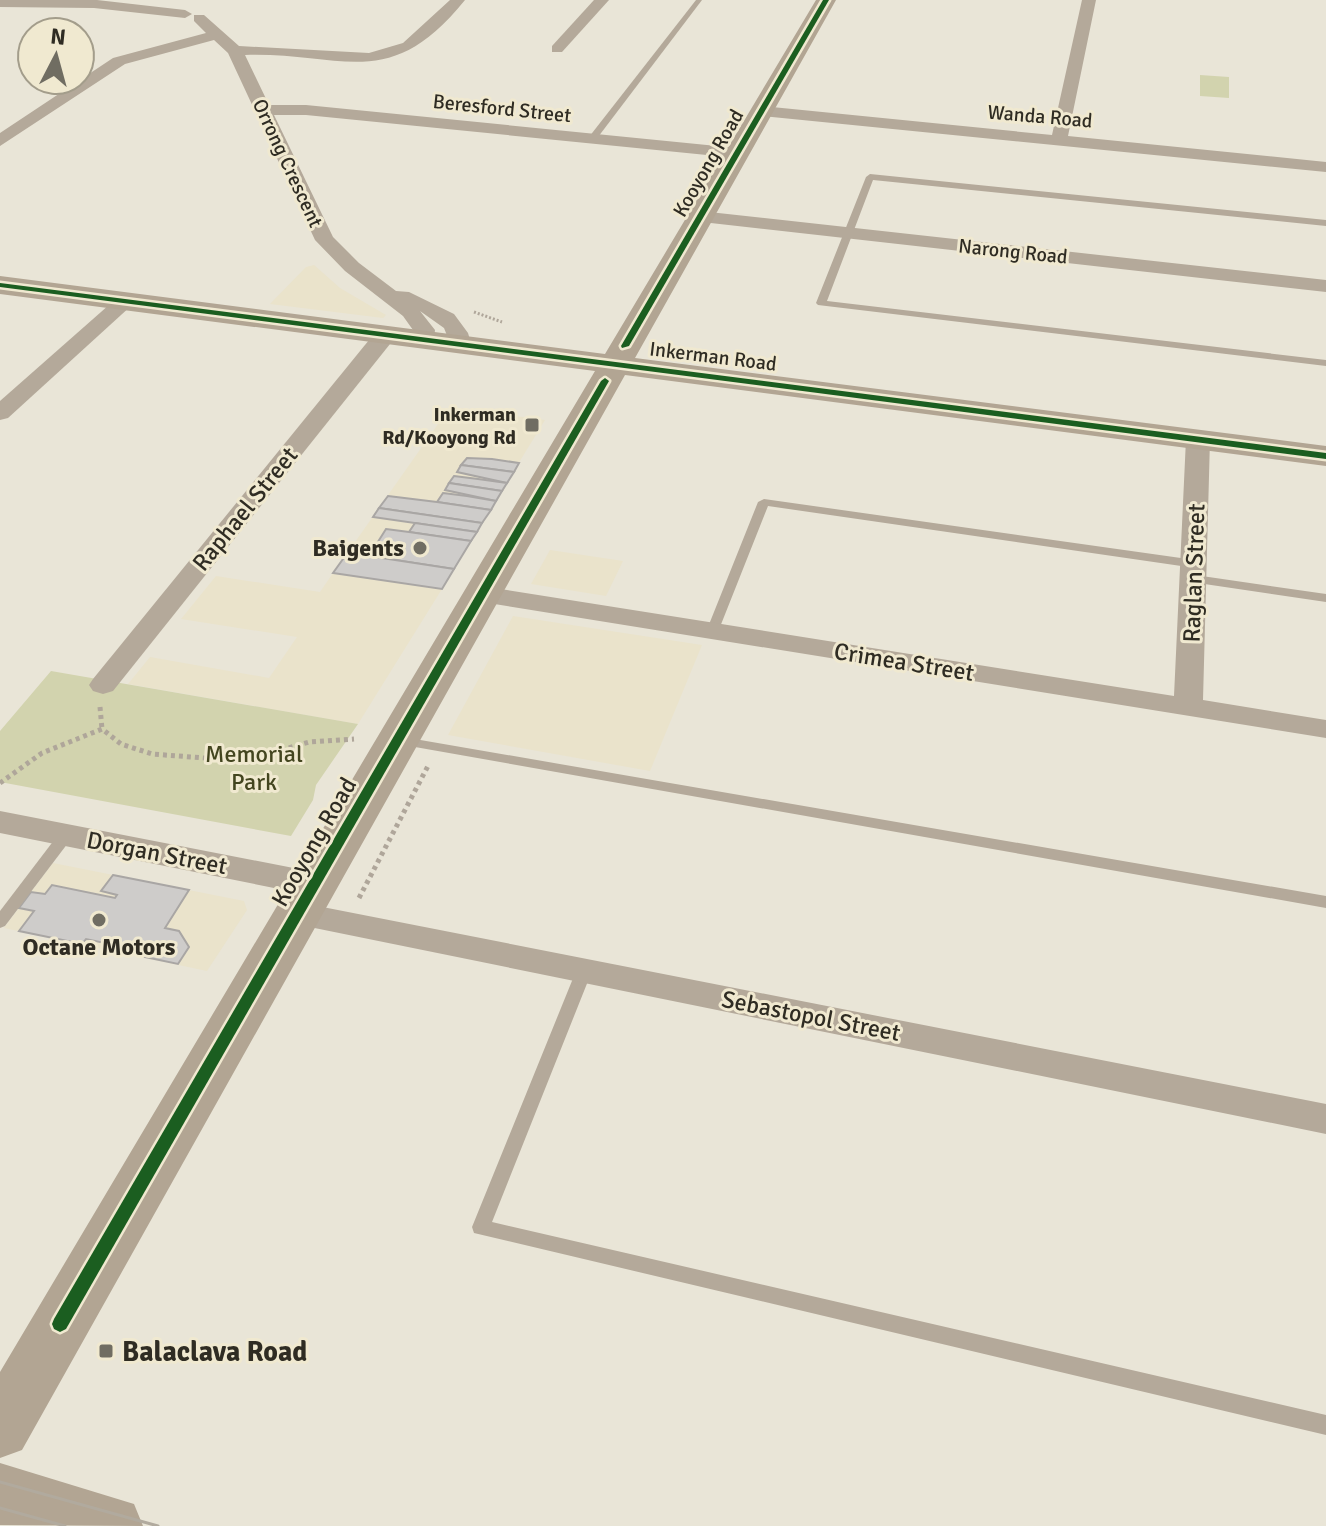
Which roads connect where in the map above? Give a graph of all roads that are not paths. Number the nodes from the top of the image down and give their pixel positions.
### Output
1 (458, 0) edge
2 (602, 0) edge
3 (699, 0) edge
4 (826, 0) edge
5 (1089, 0) edge
6 (0, 5) edge
7 (218, 34) junction
8 (557, 49) dead end
9 (235, 51) junction
10 (263, 110) junction
11 (761, 111) junction
12 (592, 139) junction
13 (1059, 140) junction
14 (0, 141) edge
15 (737, 153) junction
16 (1322, 166) edge
17 (700, 217) junction
18 (1326, 223) edge
19 (849, 233) junction
20 (371, 282) junction
21 (0, 285) edge
22 (1326, 286) edge
23 (125, 301) junction
24 (386, 334) junction
25 (423, 338) junction
26 (460, 343) junction
27 (1326, 363) edge
28 (615, 364) junction
29 (0, 413) edge
30 (1198, 439) junction
31 (1326, 456) edge
32 (1195, 571) junction
33 (482, 594) junction
34 (1326, 598) edge
35 (712, 632) junction
36 (103, 685) dead end
37 (1188, 707) junction
38 (1326, 729) edge
39 (399, 740) junction
40 (0, 822) edge
41 (66, 835) junction
42 (305, 899) junction
43 (1326, 902) edge
44 (0, 922) edge
45 (584, 971) junction
46 (1326, 1119) edge
47 (1326, 1425) edge
48 (0, 1429) edge
49 (0, 1494) edge
50 (111, 1526) edge

1 - 9 street
2 - 8 street
3 - 12 lane
4 - 11 street, Kooyong Road
5 - 13 street
6 - 7 street, Orrong Crescent
7 - 9 street, Orrong Crescent
7 - 14 street
9 - 10 street, Orrong Crescent
10 - 12 street, Beresford Street
10 - 20 street, Orrong Crescent
11 - 13 street, Wanda Road
11 - 15 street, Kooyong Road
12 - 15 street, Beresford Street
13 - 16 street, Wanda Road
15 - 17 street, Kooyong Road
17 - 19 street, Narong Road
17 - 28 street, Kooyong Road
18 - 19 lane
19 - 22 street, Narong Road
19 - 27 lane
20 - 25 street, Orrong Crescent
20 - 26 street, Orrong Crescent
21 - 23 street, Inkerman Road
23 - 24 street, Inkerman Road
23 - 29 street
24 - 25 street, Inkerman Road
24 - 36 street, Raphael Street
25 - 26 street, Inkerman Road
26 - 28 street, Inkerman Road
28 - 30 street, Inkerman Road
28 - 33 street, Kooyong Road
30 - 31 street, Inkerman Road
30 - 32 street, Raglan Street
32 - 34 lane
32 - 35 lane
32 - 37 street, Raglan Street
33 - 35 street, Crimea Street
33 - 39 street, Kooyong Road
35 - 37 street, Crimea Street
37 - 38 street, Crimea Street
39 - 42 street, Kooyong Road
39 - 43 lane
40 - 41 street, Dorgan Street
41 - 42 street, Dorgan Street
41 - 44 lane
42 - 45 street, Sebastopol Street
42 - 48 street, Kooyong Road
45 - 46 street, Sebastopol Street
45 - 47 lane
49 - 50 street

